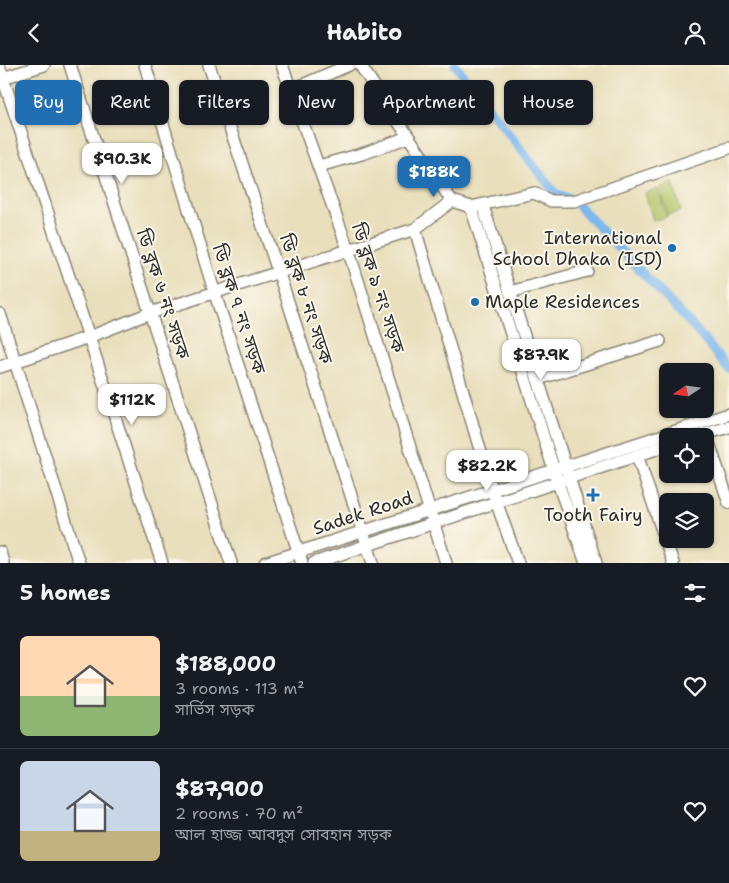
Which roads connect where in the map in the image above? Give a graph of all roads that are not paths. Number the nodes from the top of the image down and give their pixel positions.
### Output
1 (44, 65) edge
2 (70, 65) edge
3 (144, 65) edge
4 (209, 65) edge
5 (282, 65) edge
6 (349, 65) edge
7 (360, 65) edge
8 (1, 75) edge
9 (287, 80) edge
10 (314, 80) edge
11 (304, 125) edge
12 (408, 137) junction
13 (729, 148) edge
14 (319, 166) junction
15 (452, 201) junction
16 (477, 207) junction
17 (415, 229) junction
18 (349, 252) junction
19 (587, 271) dead end
20 (279, 273) junction
21 (510, 292) junction
22 (215, 294) junction
23 (150, 313) junction
24 (0, 314) edge
25 (89, 337) junction
26 (660, 341) dead end
27 (14, 362) junction
28 (0, 367) edge
29 (538, 379) junction
30 (729, 414) edge
31 (729, 427) edge
32 (714, 431) edge
33 (659, 448) edge
34 (637, 455) junction
35 (714, 465) edge
36 (560, 468) junction
37 (563, 481) junction
38 (492, 490) junction
39 (498, 502) junction
40 (729, 503) edge
41 (429, 510) junction
42 (433, 524) junction
43 (363, 532) junction
44 (367, 545) junction
45 (0, 553) edge
46 (301, 557) edge
47 (4, 563) edge
48 (79, 563) edge
49 (162, 563) edge
50 (231, 563) edge
51 (265, 563) edge
52 (314, 563) edge
53 (373, 563) edge
54 (446, 563) edge
55 (518, 563) edge
56 (586, 563) edge
57 (596, 563) edge
58 (673, 563) edge

1 - 8 street
2 - 23 street, ডি ব্লক ৬ নং সড়ক
3 - 22 street, ডি ব্লক ৭ নং সড়ক
4 - 20 street, ডি ব্লক ৮ নং সড়ক
5 - 9 street, ডি ব্লক ৯ নং সড়ক
6 - 10 street
7 - 12 street
8 - 25 street
11 - 14 street, ডি ব্লক ৯ নং সড়ক
12 - 14 street
12 - 15 street
13 - 16 street
14 - 18 street, ডি ব্লক ৯ নং সড়ক
15 - 16 street
15 - 17 street
16 - 21 street
16 - 36 street
17 - 18 street
17 - 38 street
18 - 20 street
18 - 41 street, ডি ব্লক ৯ নং সড়ক
19 - 21 street
20 - 22 street
20 - 43 street, ডি ব্লক ৮ নং সড়ক
21 - 29 street
22 - 23 street
22 - 46 street, ডি ব্লক ৭ নং সড়ক
23 - 25 street
23 - 50 street, ডি ব্লক ৬ নং সড়ক
24 - 27 street
25 - 27 street
25 - 49 street
26 - 29 street
27 - 28 street
27 - 48 street
29 - 36 street
30 - 36 street, Sadek Road
31 - 32 street
33 - 34 street
34 - 37 street
34 - 58 street
35 - 40 street
36 - 37 street
36 - 38 street, Sadek Road
37 - 39 street
37 - 56 street
37 - 57 street
38 - 39 street
38 - 41 street, Sadek Road
39 - 42 street
39 - 55 street
41 - 42 street, ডি ব্লক ৯ নং সড়ক
41 - 43 street, Sadek Road
42 - 44 street
42 - 54 street, ডি ব্লক ৯ নং সড়ক
43 - 44 street, ডি ব্লক ৮ নং সড়ক
43 - 46 street, Sadek Road
44 - 52 street
44 - 53 street, ডি ব্লক ৮ নং সড়ক
45 - 47 street
46 - 51 street, Sadek Road

